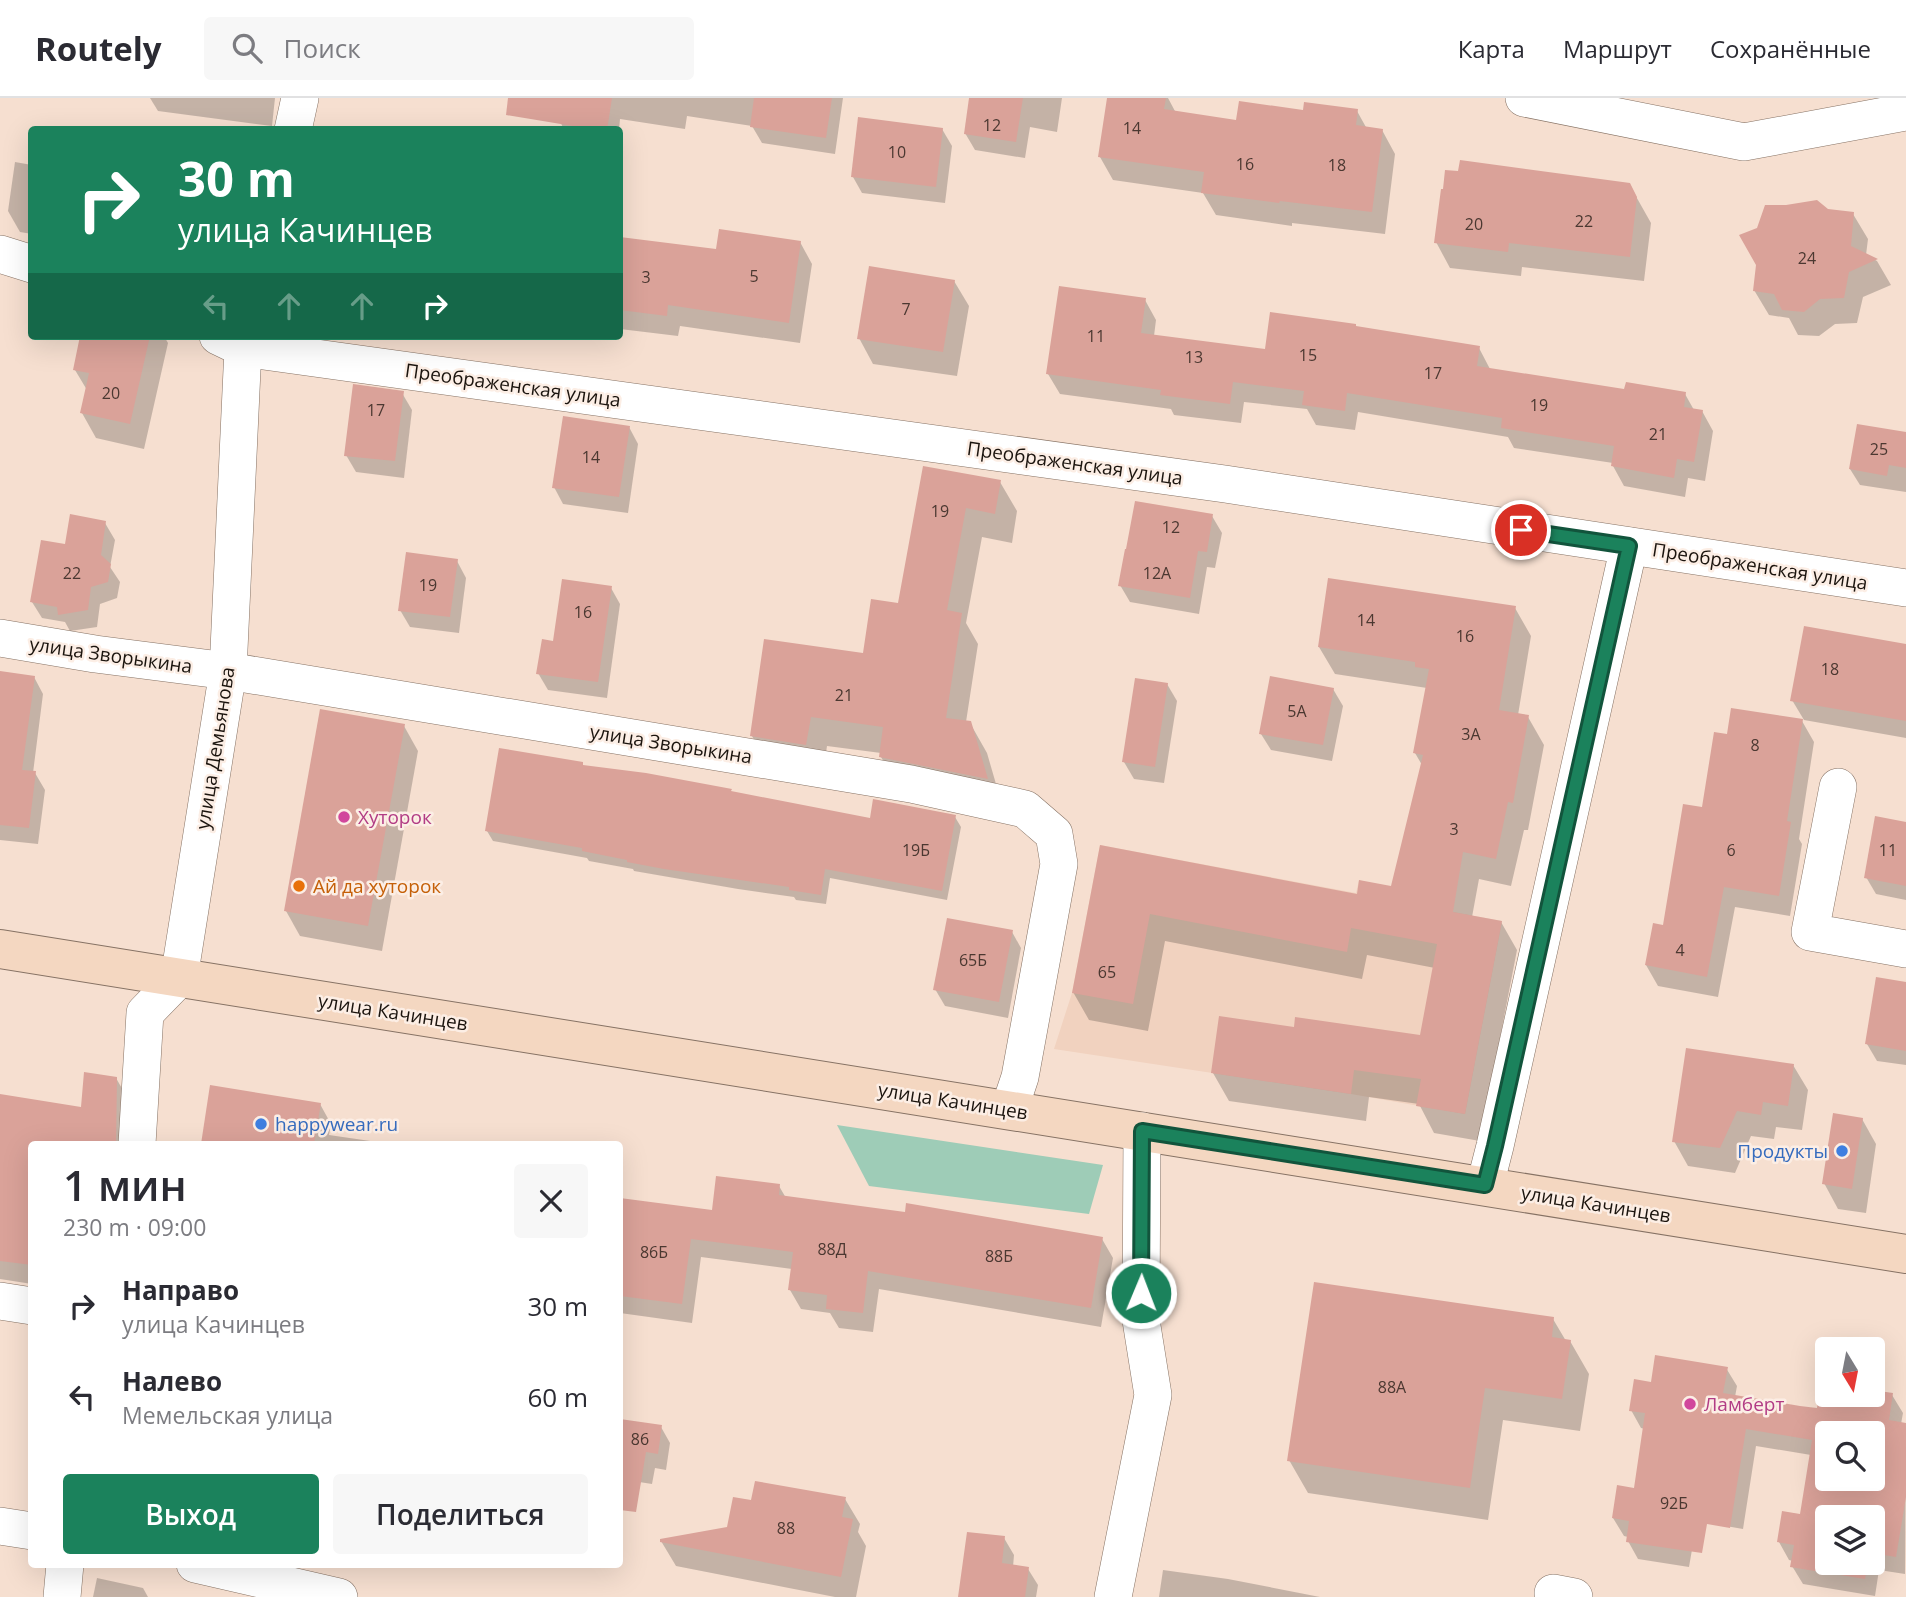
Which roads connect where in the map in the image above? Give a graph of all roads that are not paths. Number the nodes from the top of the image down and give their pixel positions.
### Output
1 (300, 98) edge
2 (1524, 98) edge
3 (1906, 112) edge
4 (294, 126) edge
5 (0, 254) edge
6 (28, 263) edge
7 (235, 340) edge
8 (1629, 546) junction
9 (1906, 588) edge
10 (0, 638) edge
11 (228, 671) junction
12 (1838, 787) dead end
13 (0, 949) edge
14 (1906, 949) edge
15 (179, 978) junction
16 (1010, 1110) junction
17 (1142, 1131) junction
18 (137, 1141) edge
19 (1485, 1185) junction
20 (1906, 1254) edge
21 (0, 1301) edge
22 (28, 1305) edge
23 (0, 1526) edge
24 (28, 1530) edge
25 (65, 1568) edge
26 (212, 1568) edge
27 (62, 1597) edge
28 (339, 1597) edge
29 (1113, 1597) edge

1 - 4 street
2 - 3 street
5 - 6 street
7 - 8 street, Преображенская улица
7 - 11 street, улица Демьянова
8 - 9 street, Преображенская улица
8 - 19 street
10 - 11 street, улица Зворыкина
11 - 15 street, улица Демьянова
11 - 16 street, улица Зворыкина
12 - 14 street
13 - 15 main road, улица Качинцев
15 - 16 main road, улица Качинцев
15 - 18 street
16 - 17 main road, улица Качинцев
17 - 19 main road, улица Качинцев
17 - 29 street
19 - 20 main road, улица Качинцев
21 - 22 street
23 - 24 street
25 - 27 street
26 - 28 street

